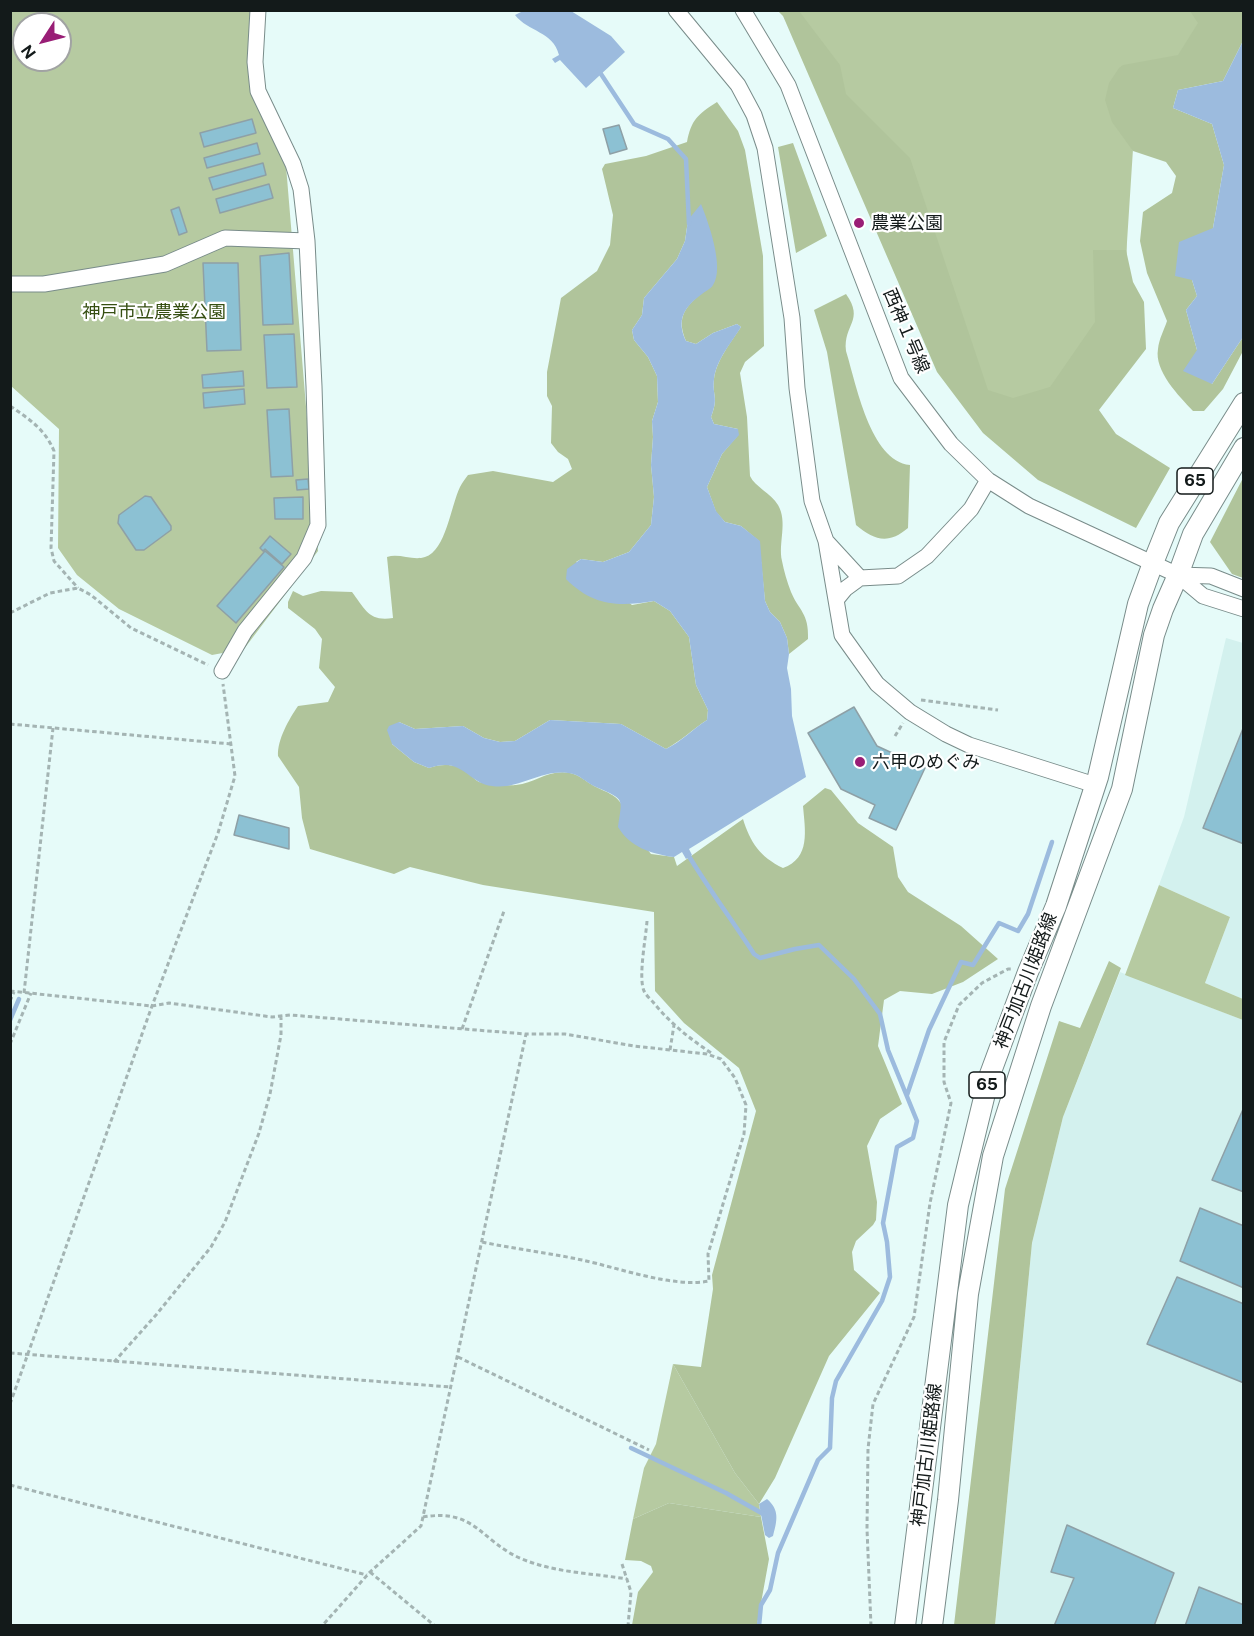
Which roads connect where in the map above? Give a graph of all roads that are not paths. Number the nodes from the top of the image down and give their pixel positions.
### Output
1 (258, 10) edge
2 (676, 10) edge
3 (743, 10) edge
4 (307, 242) junction
5 (10, 285) edge
6 (1244, 403) edge
7 (1244, 448) edge
8 (988, 480) junction
9 (826, 541) junction
10 (1153, 563) junction
11 (1178, 575) junction
12 (860, 578) junction
13 (1244, 589) edge
14 (836, 600) junction
15 (1244, 609) edge
16 (222, 671) road end
17 (1095, 785) junction
18 (904, 1626) edge
19 (932, 1626) edge

1 - 4 street
2 - 9 street
3 - 8 street, 西神１号線
4 - 5 street
4 - 16 street
6 - 10 main road, 神戸加古川姫路線 / 65
7 - 11 main road, 神戸加古川姫路線 / 65
8 - 10 street, 西神１号線
8 - 12 street
9 - 12 street
9 - 14 street
10 - 11 street, 西神１号線
10 - 17 main road, 神戸加古川姫路線 / 65
11 - 13 street
11 - 15 street
11 - 19 main road, 神戸加古川姫路線 / 65
12 - 14 street
14 - 17 street
17 - 18 main road, 神戸加古川姫路線 / 65

